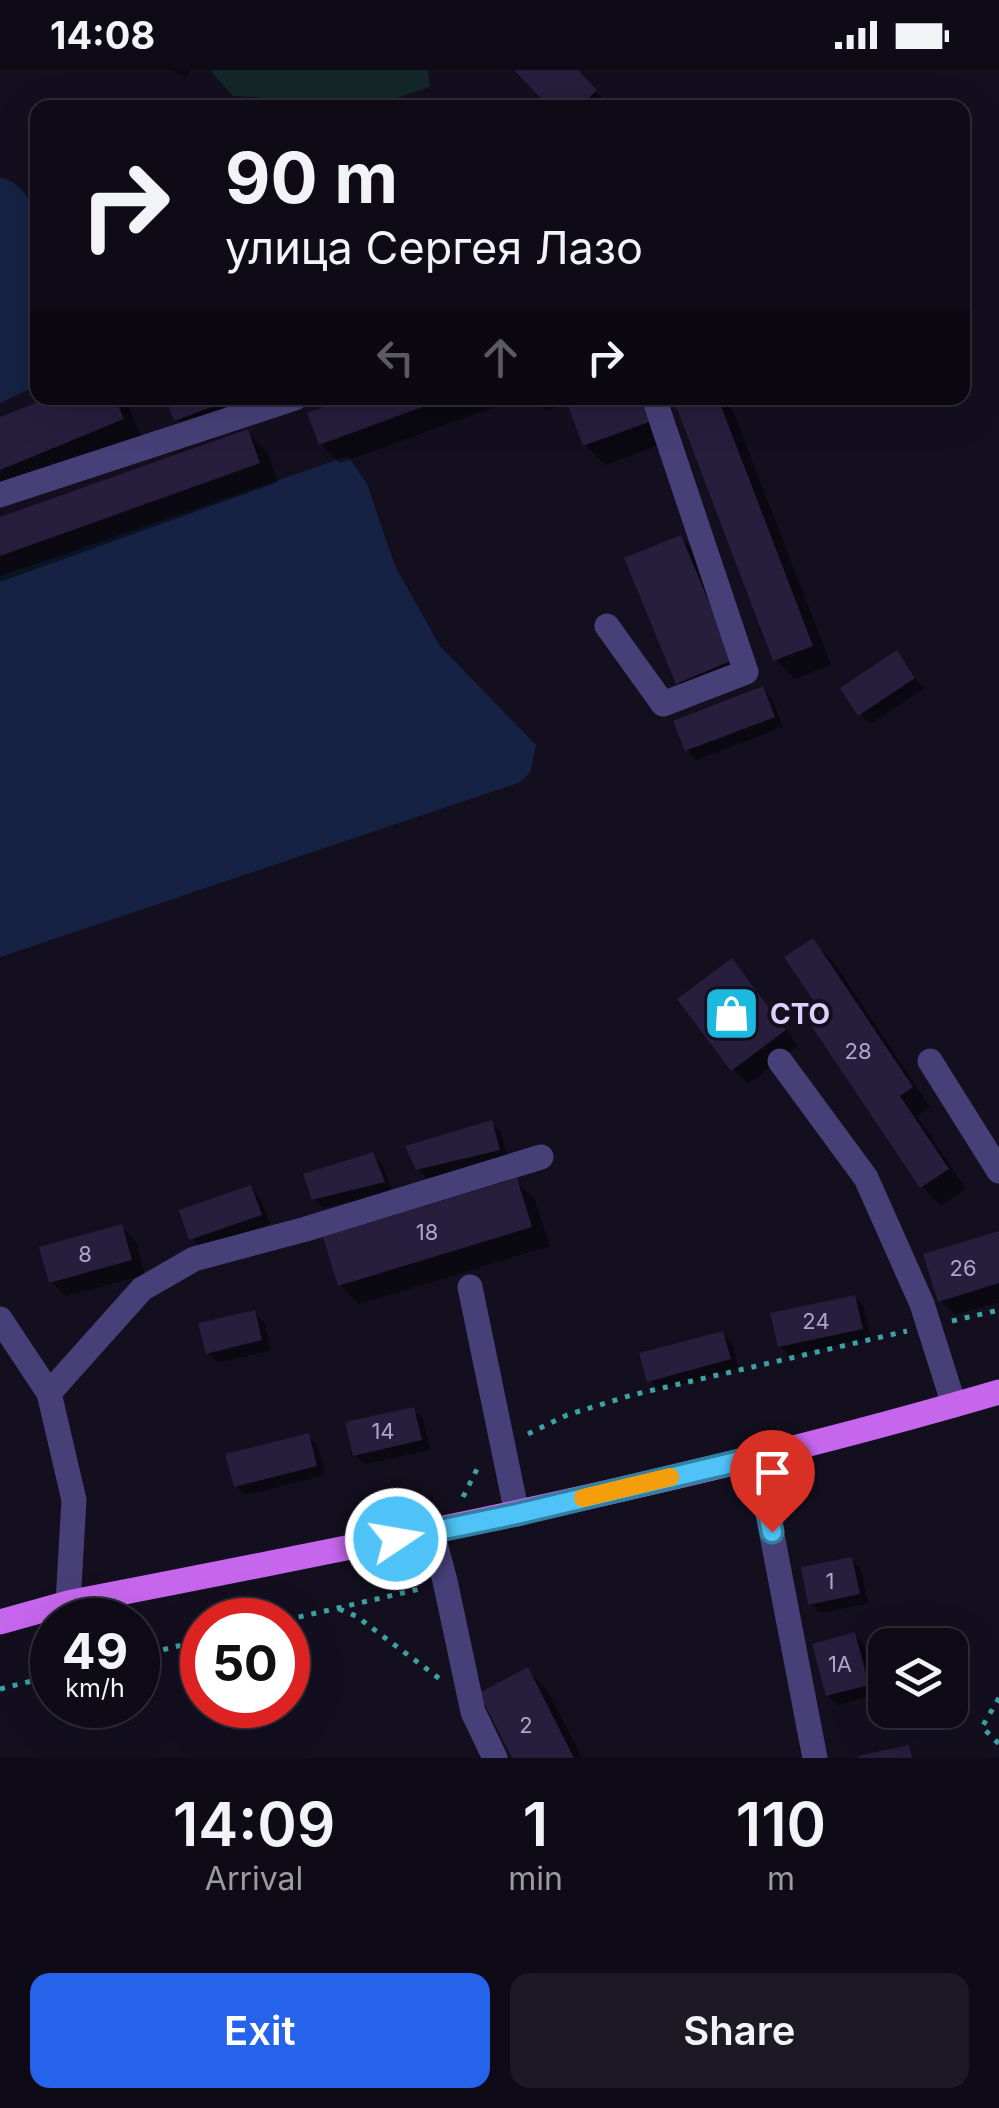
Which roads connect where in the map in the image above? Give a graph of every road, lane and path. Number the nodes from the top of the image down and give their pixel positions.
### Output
1 (274, 405) edge
2 (656, 405) edge
3 (0, 495) edge
4 (607, 626) dead end
5 (780, 1061) dead end
6 (930, 1061) dead end
7 (541, 1157) dead end
8 (999, 1171) edge
9 (470, 1287) dead end
10 (999, 1310) edge
11 (0, 1319) edge
12 (929, 1326) junction
13 (999, 1392) edge
14 (49, 1393) junction
15 (954, 1405) junction
16 (503, 1446) junction
17 (757, 1457) junction
18 (463, 1497) dead end
19 (517, 1514) junction
20 (432, 1532) junction
21 (445, 1581) junction
22 (68, 1598) edge
23 (94, 1598) edge
24 (336, 1608) junction
25 (30, 1614) edge
26 (310, 1614) edge
27 (0, 1622) edge
28 (30, 1682) edge
29 (0, 1689) edge
30 (999, 1698) edge
31 (472, 1703) junction
32 (999, 1744) edge
33 (494, 1758) edge
34 (816, 1758) edge

1 - 3 street
2 - 4 street
5 - 12 street
6 - 8 street
7 - 14 street
9 - 16 street
10 - 12 path
11 - 14 street
12 - 15 street
12 - 16 path
13 - 15 main road
14 - 22 street
15 - 17 main road
16 - 18 path
16 - 19 street
17 - 19 main road
17 - 34 street
19 - 20 main road
20 - 21 street
20 - 23 main road
21 - 24 path
21 - 31 street
24 - 26 path
24 - 31 path
25 - 27 main road
28 - 29 path
30 - 32 path
31 - 33 street

